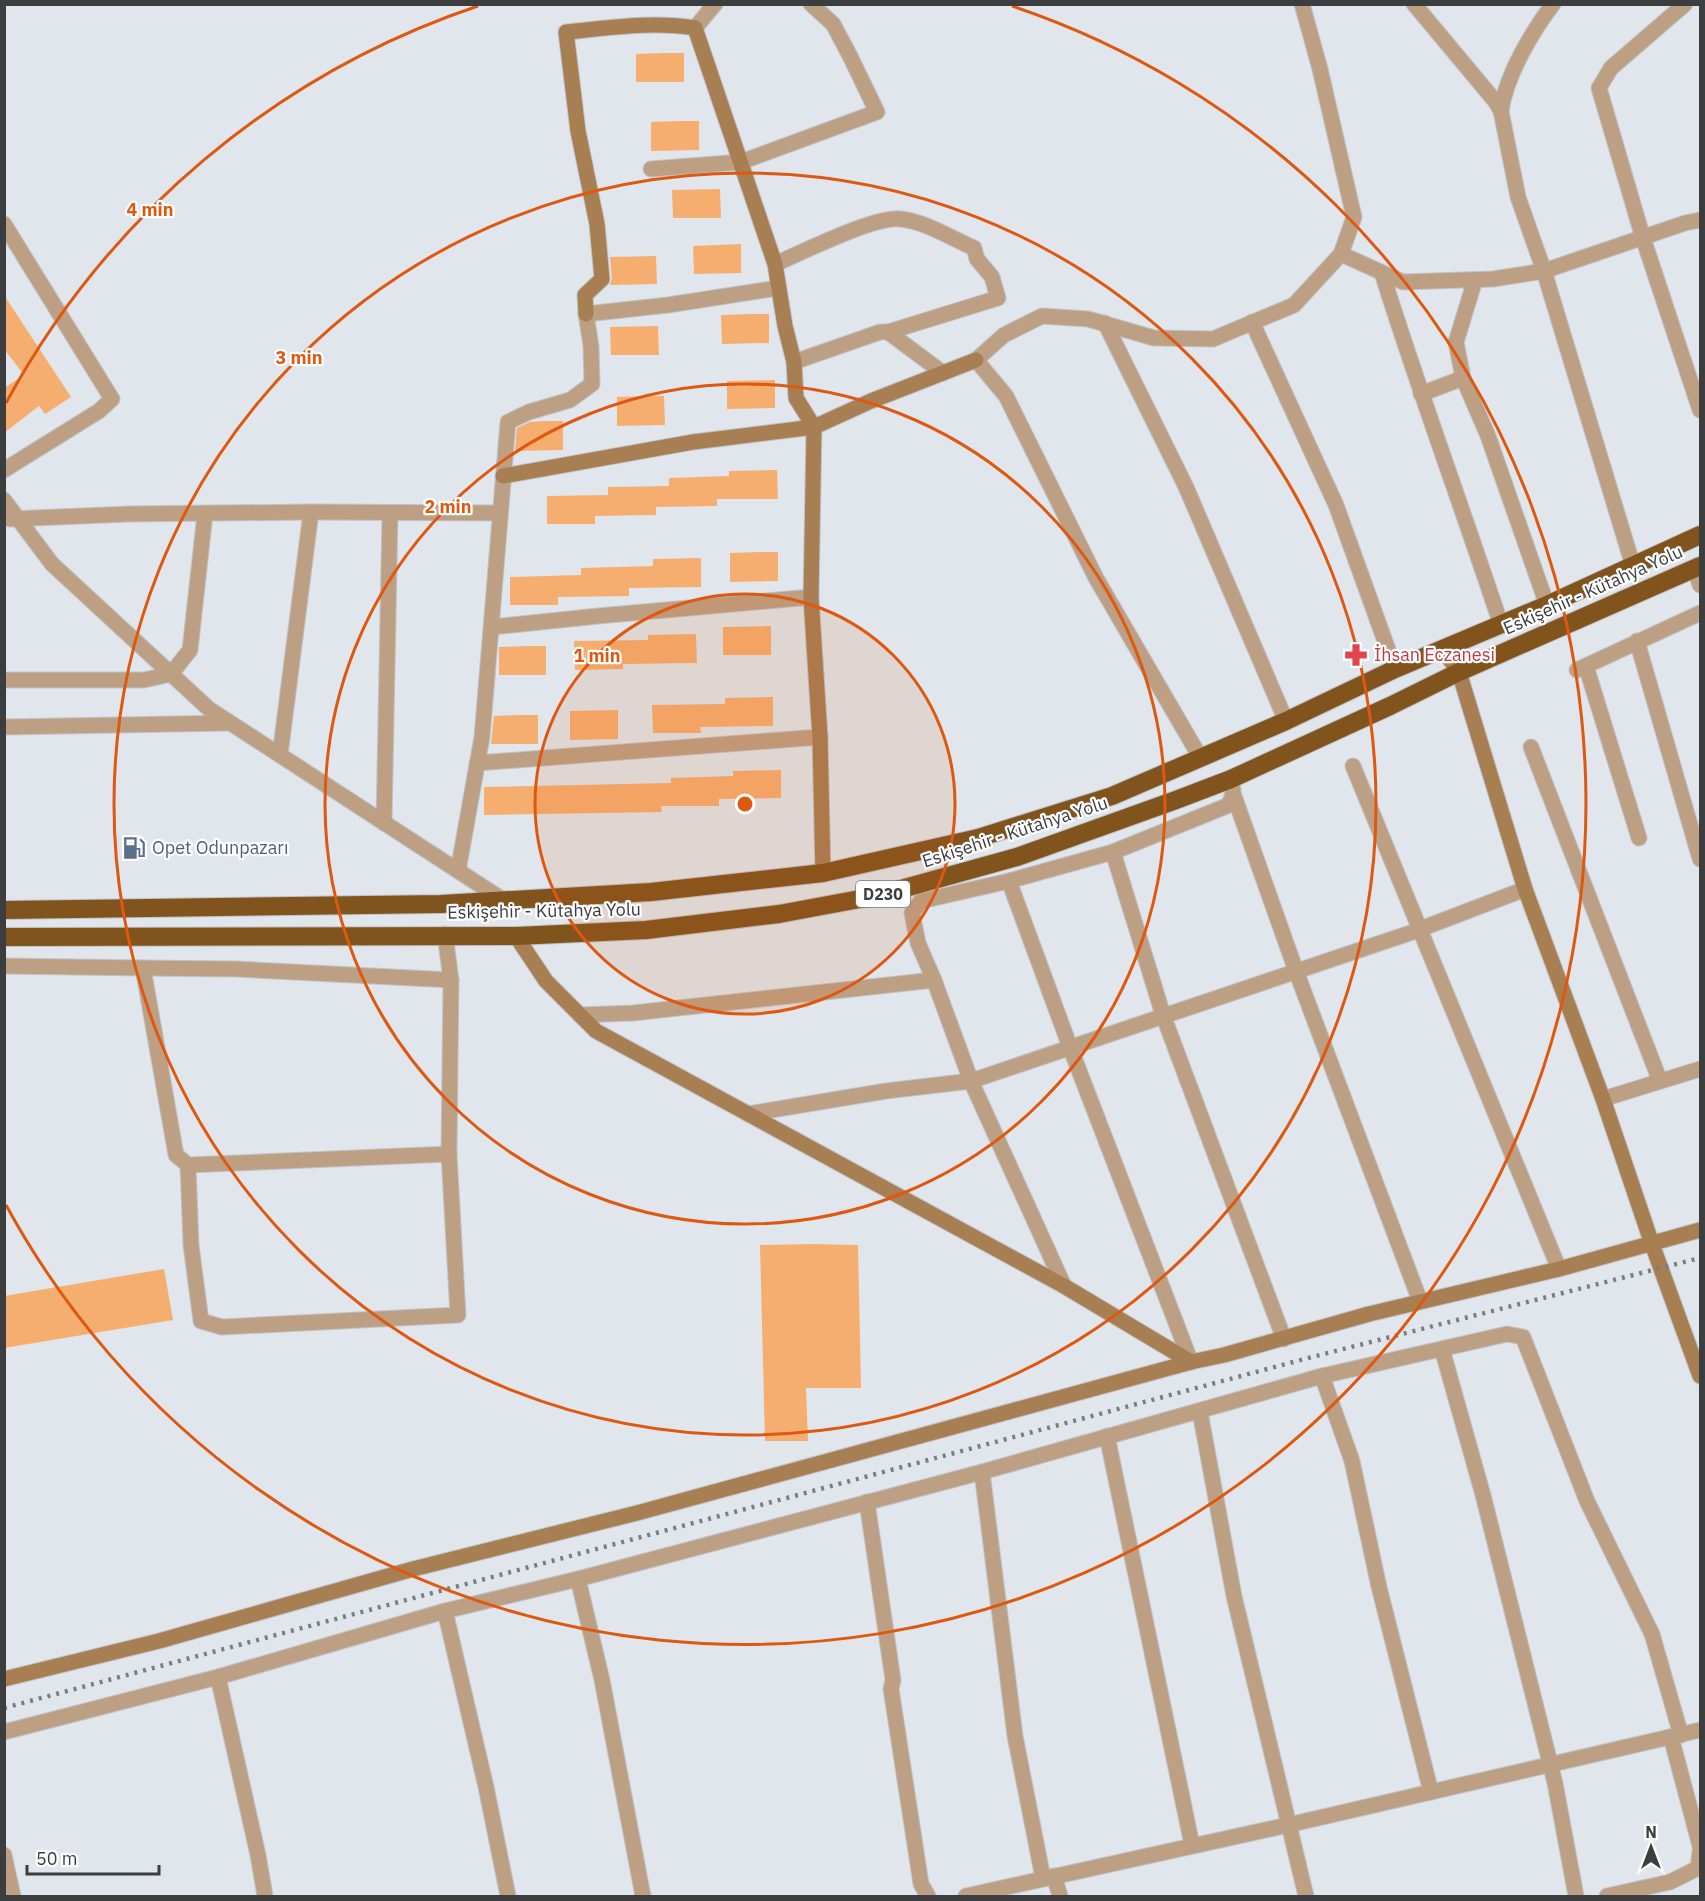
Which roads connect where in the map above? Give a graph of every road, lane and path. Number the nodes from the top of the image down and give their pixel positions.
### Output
1 (811, 4) edge
2 (1302, 4) edge
3 (1414, 4) edge
4 (1553, 4) edge
5 (1685, 4) edge
6 (710, 8) edge
7 (695, 28) junction
8 (1501, 111) junction
9 (741, 162) junction
10 (651, 169) dead end
11 (1701, 220) edge
12 (4, 224) edge
13 (1643, 238) junction
14 (1341, 254) junction
15 (775, 264) junction
16 (1544, 271) junction
17 (1382, 273) junction
18 (1475, 280) junction
19 (778, 288) junction
20 (586, 314) junction
21 (1252, 322) junction
22 (1104, 323) junction
23 (888, 332) junction
24 (976, 360) junction
25 (794, 362) junction
26 (943, 373) junction
27 (1463, 378) junction
28 (1421, 394) junction
29 (1700, 408) edge
30 (814, 427) junction
31 (4, 470) edge
32 (502, 476) junction
33 (4, 500) edge
34 (311, 512) junction
35 (390, 513) junction
36 (500, 513) junction
37 (205, 514) junction
38 (10, 519) edge
39 (1701, 535) edge
40 (1633, 566) junction
41 (1699, 573) edge
42 (811, 597) junction
43 (1547, 605) junction
44 (1701, 613) edge
45 (1501, 625) junction
46 (492, 627) junction
47 (1637, 641) junction
48 (1443, 650) junction
49 (1395, 669) junction
50 (1459, 672) junction
51 (171, 674) junction
52 (4, 680) edge
53 (1286, 720) junction
54 (230, 723) junction
55 (4, 727) edge
56 (820, 737) junction
57 (1531, 747) dead end
58 (280, 755) junction
59 (1200, 757) junction
60 (477, 763) junction
61 (1353, 766) dead end
62 (1232, 786) junction
63 (384, 823) junction
64 (1639, 837) dead end
65 (1113, 852) junction
66 (1701, 859) edge
67 (458, 871) junction
68 (823, 873) junction
69 (1009, 881) junction
70 (1525, 889) junction
71 (503, 900) junction
72 (4, 910) edge
73 (1419, 930) junction
74 (445, 934) junction
75 (516, 936) junction
76 (4, 937) edge
77 (4, 966) edge
78 (143, 968) junction
79 (1296, 971) junction
80 (451, 980) junction
81 (934, 980) junction
82 (580, 1015) junction
83 (1163, 1015) junction
84 (1070, 1047) junction
85 (1701, 1069) edge
86 (971, 1081) junction
87 (1660, 1081) junction
88 (1603, 1099) junction
89 (748, 1114) junction
90 (449, 1154) junction
91 (188, 1165) junction
92 (1701, 1230) edge
93 (1652, 1244) junction
94 (1559, 1269) junction
95 (1064, 1286) junction
96 (1420, 1301) junction
97 (1284, 1339) junction
98 (1442, 1349) junction
99 (1191, 1362) junction
100 (1322, 1376) junction
101 (1701, 1376) edge
102 (1200, 1412) junction
103 (1107, 1436) junction
104 (982, 1472) junction
105 (867, 1502) junction
106 (578, 1579) junction
107 (445, 1611) junction
108 (218, 1677) junction
109 (4, 1680) edge
110 (1701, 1730) edge
111 (4, 1732) edge
112 (1676, 1736) junction
113 (1549, 1765) junction
114 (1431, 1792) junction
115 (1288, 1825) junction
116 (1192, 1845) junction
117 (1701, 1846) edge
118 (1701, 1851) edge
119 (4, 1855) edge
120 (1049, 1877) junction
121 (13, 1896) edge
122 (265, 1896) edge
123 (508, 1896) edge
124 (643, 1896) edge
125 (928, 1896) edge
126 (966, 1896) edge
127 (1060, 1896) edge
128 (1306, 1896) edge
129 (1576, 1896) edge
130 (1607, 1896) edge

1 - 9 street
2 - 14 street
3 - 8 street
4 - 8 street
5 - 13 street
6 - 7 street
7 - 9 street
7 - 20 street
8 - 16 street
9 - 10 street
9 - 15 street
11 - 13 street
12 - 31 street
13 - 16 street
13 - 29 street
14 - 17 street
14 - 21 street
15 - 19 street
15 - 23 street
16 - 18 street
16 - 40 street
17 - 18 street
17 - 28 street
18 - 27 street
19 - 20 street
19 - 25 street
20 - 32 street
21 - 22 street
21 - 49 street
22 - 24 street
22 - 53 street
23 - 25 street
23 - 26 street
24 - 26 street
24 - 59 street
25 - 30 street
26 - 30 street
27 - 28 street
27 - 43 street
28 - 45 street
30 - 32 street
30 - 42 street
32 - 36 street
33 - 38 street
34 - 35 street
34 - 37 street
34 - 58 street
35 - 36 street
35 - 63 street
36 - 46 street
37 - 38 street
37 - 51 street
38 - 51 street
39 - 40 highway, Eskişehir - Kütahya Yolu / D230
40 - 43 highway, Eskişehir - Kütahya Yolu / D230
41 - 50 highway, Eskişehir - Kütahya Yolu / D230
42 - 46 street
42 - 56 street
43 - 45 highway, Eskişehir - Kütahya Yolu / D230
44 - 47 street
45 - 48 highway, Eskişehir - Kütahya Yolu / D230
46 - 60 street
47 - 64 street
47 - 66 street
48 - 49 highway, Eskişehir - Kütahya Yolu / D230
48 - 50 street
49 - 53 highway, Eskişehir - Kütahya Yolu / D230
50 - 62 highway, Eskişehir - Kütahya Yolu / D230
50 - 70 street
51 - 52 street
51 - 54 street
53 - 59 highway, Eskişehir - Kütahya Yolu / D230
54 - 55 street
54 - 58 street
56 - 60 street
56 - 68 street
57 - 87 street
58 - 63 street
59 - 68 highway, Eskişehir - Kütahya Yolu / D230
60 - 67 street
61 - 73 street
62 - 65 street
62 - 75 highway, Eskişehir - Kütahya Yolu / D230
62 - 79 street
63 - 67 street
65 - 69 street
65 - 83 street
67 - 71 street
68 - 71 highway, Eskişehir - Kütahya Yolu / D230
69 - 81 street
69 - 84 street
70 - 73 street
70 - 88 street
71 - 72 highway, Eskişehir - Kütahya Yolu / D230
73 - 79 street
73 - 94 street
74 - 75 highway, Eskişehir - Kütahya Yolu / D230
74 - 76 highway, Eskişehir - Kütahya Yolu / D230
74 - 80 street
75 - 82 street
77 - 78 street
78 - 80 street
78 - 91 street
79 - 83 street
79 - 96 street
80 - 90 street
81 - 82 street
81 - 86 street
82 - 89 street
83 - 84 street
83 - 97 street
84 - 86 street
84 - 99 street
85 - 87 street
86 - 89 street
86 - 95 street
87 - 88 street
88 - 93 street
89 - 95 street
90 - 91 street
90 - 91 street
92 - 93 street
93 - 94 street
93 - 101 street
94 - 96 street
95 - 99 street
96 - 97 street
97 - 99 street
98 - 100 street
98 - 112 street
98 - 113 street
99 - 109 street
100 - 102 street
100 - 114 street
102 - 103 street
102 - 115 street
103 - 104 street
103 - 116 street
104 - 105 street
104 - 120 street
105 - 106 street
105 - 125 street
106 - 107 street
106 - 124 street
107 - 108 street
107 - 123 street
108 - 111 street
108 - 122 street
110 - 112 street
112 - 113 street
112 - 117 street
113 - 114 street
113 - 129 street
114 - 115 street
115 - 116 street
115 - 128 street
116 - 120 street
118 - 130 street
119 - 121 street
120 - 126 street
120 - 127 street

